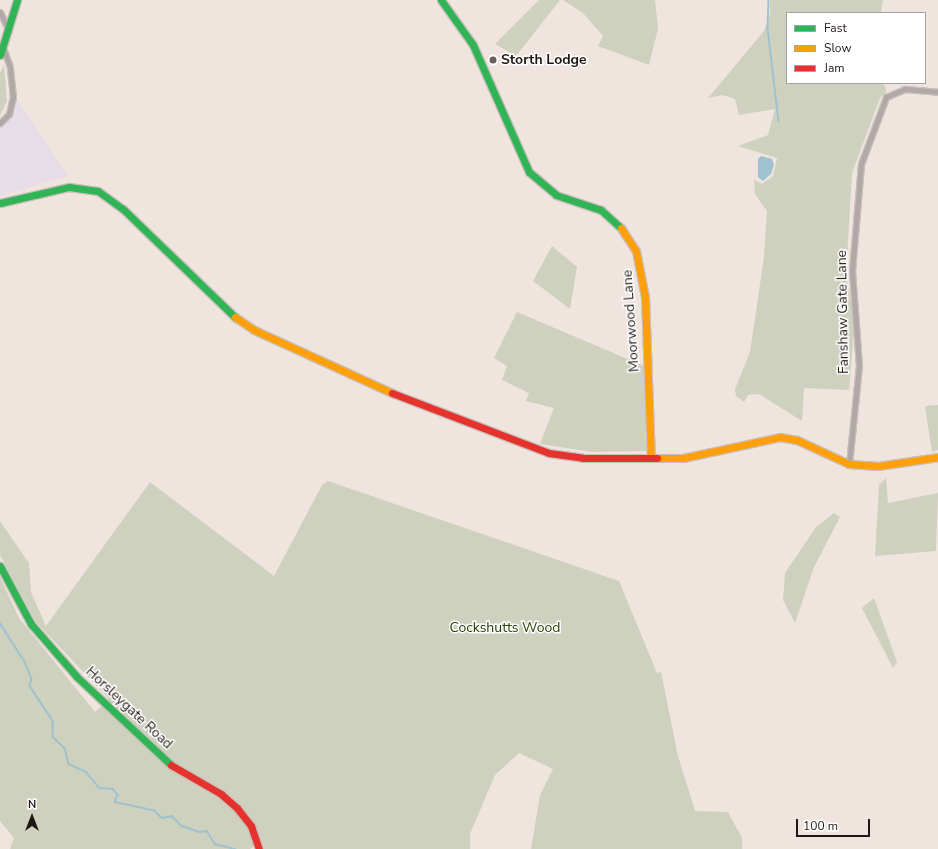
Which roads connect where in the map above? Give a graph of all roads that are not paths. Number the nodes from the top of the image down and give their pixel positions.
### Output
1 (17, 0) edge
2 (441, 0) edge
3 (0, 12) edge
4 (8, 30) junction
5 (1, 52) edge
6 (938, 92) edge
7 (0, 124) edge
8 (0, 203) edge
9 (938, 457) edge
10 (652, 458) junction
11 (849, 464) junction
12 (0, 566) edge
13 (259, 849) edge

1 - 4 main road
2 - 10 main road, Moorwood Lane
3 - 4 street
4 - 5 main road
5 - 7 street
6 - 11 street, Fanshaw Gate Lane
8 - 10 main road
9 - 11 main road
10 - 11 main road
12 - 13 main road, Horsleygate Road

